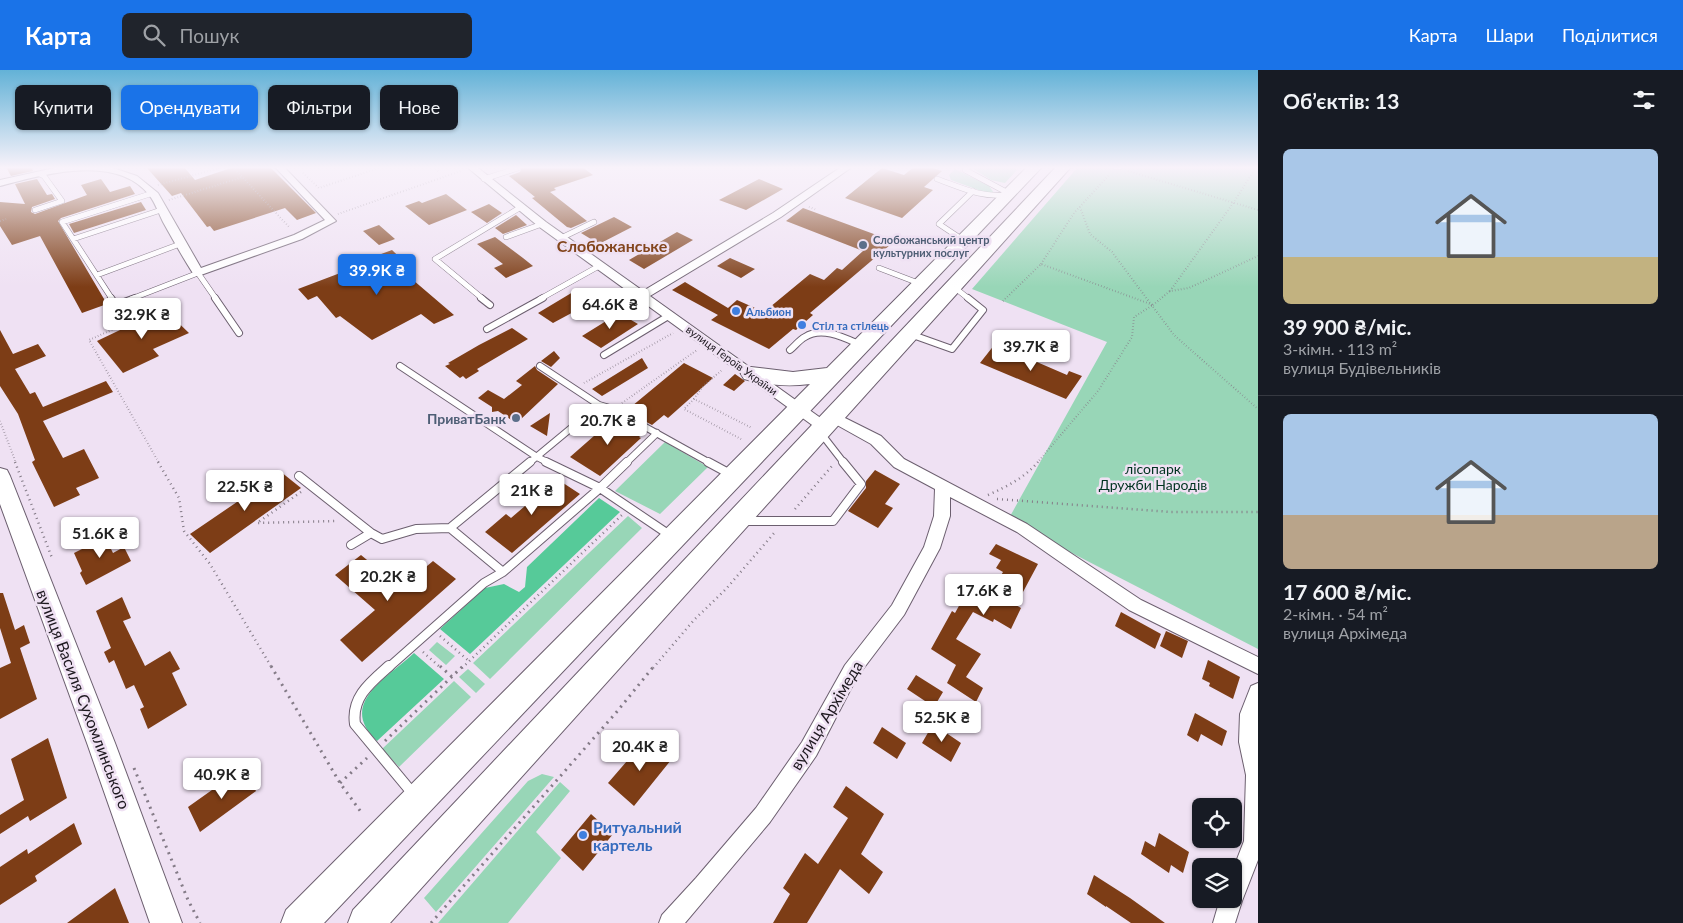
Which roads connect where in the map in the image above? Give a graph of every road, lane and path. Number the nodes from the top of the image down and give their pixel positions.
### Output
1 (160, 206) edge
2 (45, 207) edge
3 (104, 207) edge
4 (158, 207) edge
5 (270, 207) edge
6 (320, 207) edge
7 (359, 207) edge
8 (521, 207) joint
9 (789, 207) edge
10 (957, 207) edge
11 (997, 207) edge
12 (1027, 207) edge
13 (1080, 207) joint
14 (1231, 207) edge
15 (35, 210) dead end
16 (330, 217) junction
17 (6, 219) dead end
18 (0, 221) edge
19 (594, 222) dead end
20 (542, 224) junction
21 (298, 237) junction
22 (506, 237) dead end
23 (561, 238) junction
24 (74, 239) junction
25 (963, 240) junction
26 (180, 244) junction
27 (1258, 256) edge
28 (1041, 264) junction
29 (599, 266) junction
30 (878, 268) dead end
31 (198, 273) junction
32 (97, 275) junction
33 (921, 284) junction
34 (954, 286) junction
35 (1170, 291) junction
36 (643, 296) junction
37 (1003, 301) dead end
38 (1153, 304) junction
39 (116, 305) junction
40 (490, 305) dead end
41 (670, 315) junction
42 (487, 329) dead end
43 (681, 329) dead end
44 (239, 333) dead end
45 (910, 334) junction
46 (704, 345) dead end
47 (861, 346) junction
48 (790, 350) dead end
49 (604, 355) dead end
50 (400, 366) dead end
51 (540, 366) dead end
52 (723, 369) dead end
53 (835, 373) junction
54 (751, 374) junction
55 (576, 388) junction
56 (694, 399) junction
57 (599, 405) junction
58 (613, 409) junction
59 (800, 409) junction
60 (1258, 409) edge
61 (0, 421) edge
62 (826, 425) junction
63 (752, 428) dead end
64 (658, 433) junction
65 (741, 439) dead end
66 (839, 456) junction
67 (538, 457) junction
68 (0, 476) edge
69 (299, 476) dead end
70 (734, 476) junction
71 (310, 486) junction
72 (943, 487) junction
73 (600, 488) junction
74 (964, 497) junction
75 (629, 509) junction
76 (1258, 512) edge
77 (356, 520) junction
78 (738, 521) junction
79 (785, 521) junction
80 (450, 528) junction
81 (371, 533) junction
82 (674, 537) junction
83 (352, 545) dead end
84 (55, 566) dead end
85 (503, 572) junction
86 (431, 629) junction
87 (414, 644) junction
88 (469, 661) junction
89 (1258, 666) edge
90 (452, 678) junction
91 (1258, 692) edge
92 (376, 749) junction
93 (133, 766) dead end
94 (340, 782) junction
95 (418, 800) junction
96 (361, 812) dead end
97 (1242, 873) edge
98 (1228, 908) edge
99 (166, 923) edge
100 (200, 923) edge
101 (299, 923) edge
102 (366, 923) edge
103 (431, 923) edge
104 (670, 923) edge
105 (1224, 923) edge

1 - 26 street
2 - 15 lane
3 - 24 lane
4 - 24 lane
5 - 21 path
6 - 16 street
7 - 16 path
8 - 20 street, вулиця Героїв України
8 - 40 lane
9 - 36 street
10 - 25 lane
11 - 25 main road
12 - 34 main road
13 - 28 path
13 - 38 path
14 - 35 path
16 - 21 street
17 - 18 path
19 - 23 lane
20 - 22 lane
20 - 23 street, вулиця Героїв України
21 - 31 street
23 - 29 street, вулиця Героїв України
24 - 32 lane
25 - 33 main road
26 - 31 street
26 - 32 lane
27 - 35 path
28 - 37 path
28 - 38 path
29 - 36 street, вулиця Героїв України
29 - 42 lane
30 - 33 lane
31 - 39 lane
31 - 44 lane
32 - 39 lane
33 - 47 main road
34 - 45 main road
34 - 45 lane
35 - 38 path
36 - 41 street, вулиця Героїв України
38 - 60 path
38 - 74 path
39 - 94 path
41 - 49 lane
41 - 54 street, вулиця Героїв України
43 - 55 path
45 - 62 main road
46 - 58 path
47 - 48 lane
47 - 53 main road
50 - 67 lane
51 - 55 lane
52 - 56 path
53 - 54 main road
53 - 59 main road
54 - 59 street, вулиця Героїв України
55 - 57 lane
56 - 63 path
56 - 65 path
57 - 58 lane
57 - 67 lane
58 - 64 lane
59 - 62 street, вулиця Героїв України
59 - 70 main road
61 - 84 path
62 - 66 lane
62 - 72 street, вулиця Героїв України
62 - 78 main road
64 - 70 lane
64 - 73 lane
66 - 79 path
66 - 79 lane
67 - 73 lane
67 - 80 lane
68 - 99 main road, вулиця Василя Сухомлинського
69 - 71 lane
70 - 82 main road
71 - 77 lane
71 - 77 path
72 - 74 street, вулиця Героїв України
72 - 104 street, вулиця Архімеда
73 - 75 lane
73 - 85 lane
74 - 76 path
74 - 89 street, вулиця Героїв України
75 - 82 lane
75 - 88 path
77 - 81 lane
78 - 79 lane
78 - 102 main road
79 - 103 path
80 - 81 lane
80 - 85 lane
81 - 83 lane
82 - 95 main road
85 - 86 lane
86 - 87 lane
86 - 88 path
87 - 90 path
87 - 92 lane
88 - 90 path
90 - 92 path
91 - 97 street
92 - 94 path
92 - 95 lane
93 - 100 path
94 - 96 path
95 - 101 main road
98 - 105 street

